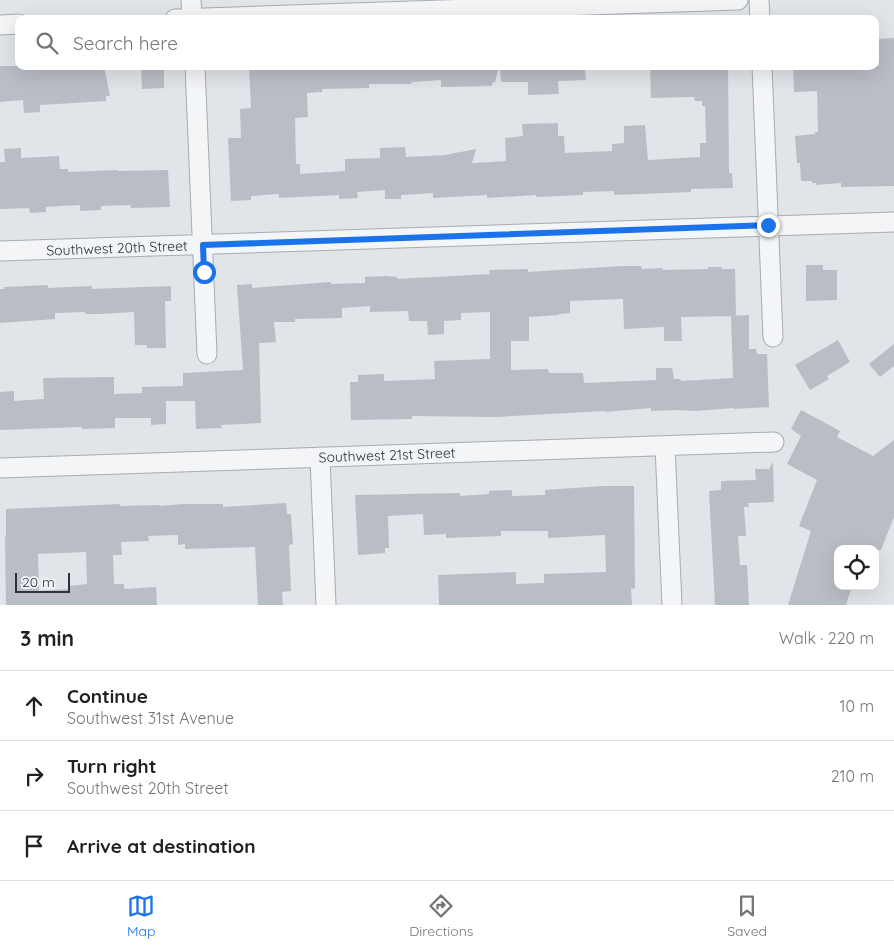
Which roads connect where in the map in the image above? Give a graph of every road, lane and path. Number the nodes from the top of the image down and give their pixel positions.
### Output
1 (191, 0) edge
2 (738, 0) edge
3 (759, 0) edge
4 (192, 15) edge
5 (283, 15) edge
6 (760, 15) edge
7 (15, 24) edge
8 (0, 25) edge
9 (195, 70) edge
10 (762, 70) edge
11 (894, 222) edge
12 (768, 225) junction
13 (203, 245) junction
14 (0, 252) edge
15 (772, 338) dead end
16 (207, 354) dead end
17 (774, 442) dead end
18 (665, 446) junction
19 (320, 457) junction
20 (0, 468) edge
21 (326, 605) edge
22 (672, 605) edge

1 - 4 street
2 - 5 street
3 - 6 street
7 - 8 street
9 - 13 street
10 - 12 street
11 - 12 street, Southwest 20th Street
12 - 13 street, Southwest 20th Street
12 - 15 street
13 - 14 street, Southwest 20th Street
13 - 16 street
17 - 18 street, Southwest 21st Street
18 - 19 street, Southwest 21st Street
18 - 22 street
19 - 20 street, Southwest 21st Street
19 - 21 street

